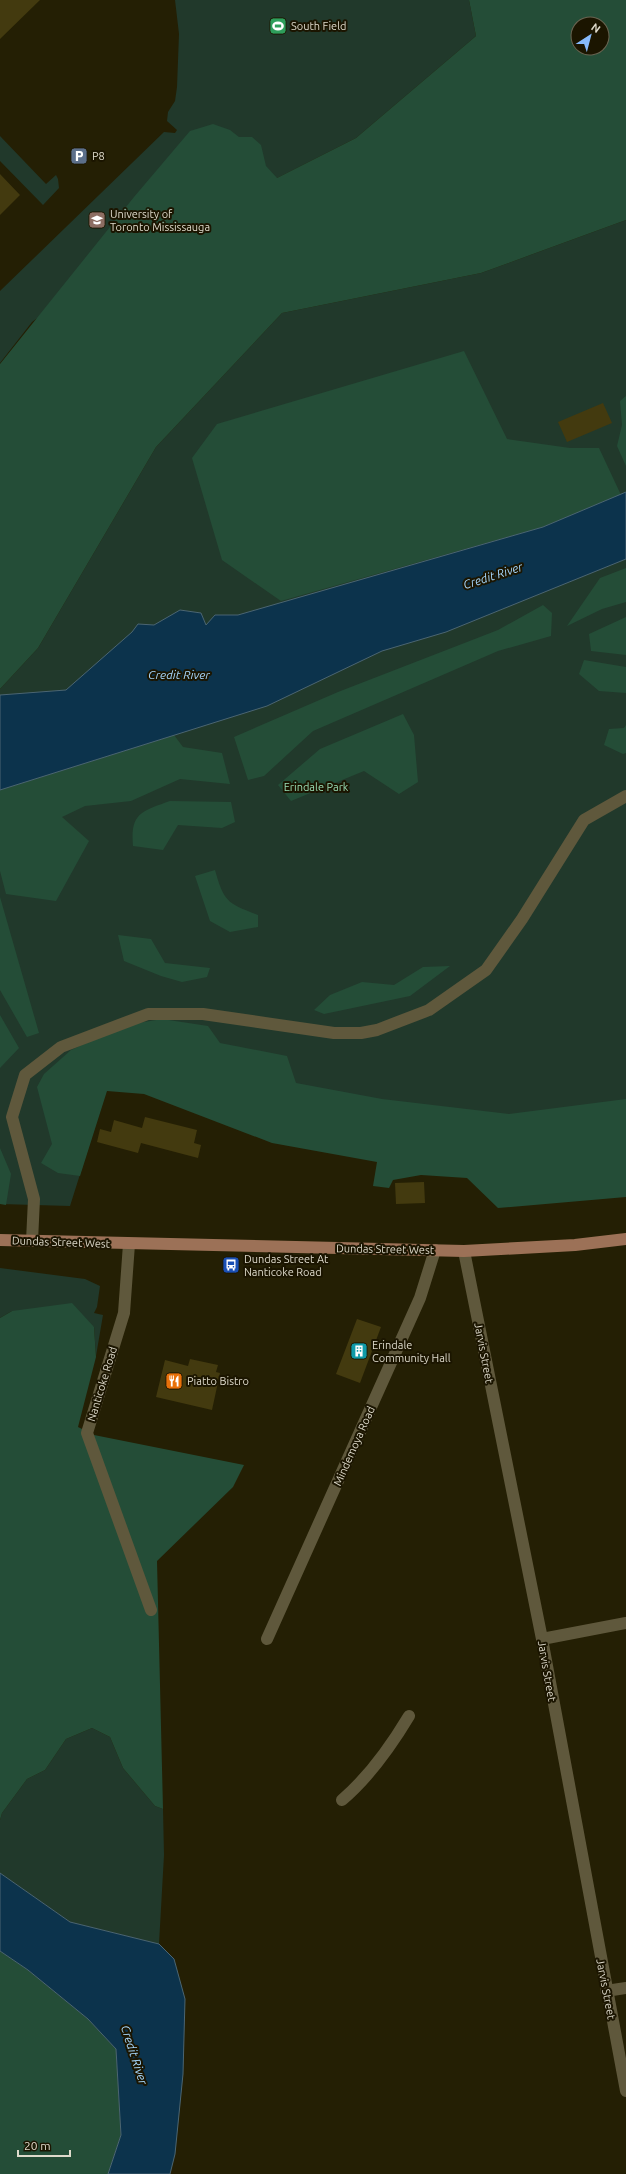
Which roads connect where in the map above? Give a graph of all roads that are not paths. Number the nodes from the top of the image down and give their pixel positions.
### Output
1 (626, 796) edge
2 (626, 1239) edge
3 (0, 1240) edge
4 (32, 1241) junction
5 (129, 1244) junction
6 (435, 1250) junction
7 (464, 1251) junction
8 (151, 1610) dead end
9 (626, 1623) edge
10 (267, 1639) dead end
11 (542, 1640) junction
12 (409, 1716) dead end
13 (342, 1800) dead end
14 (626, 1988) edge
15 (606, 1992) junction
16 (626, 2092) edge

1 - 4 street
2 - 7 main road, Dundas Street West
3 - 4 main road, Dundas Street West
4 - 5 main road, Dundas Street West
5 - 6 main road, Dundas Street West
5 - 8 street, Nanticoke Road
6 - 7 main road, Dundas Street West
6 - 10 street, Mindemoya Road
7 - 11 street, Jarvis Street
9 - 11 street
11 - 15 street, Jarvis Street
12 - 13 street
14 - 15 street
15 - 16 street, Jarvis Street

